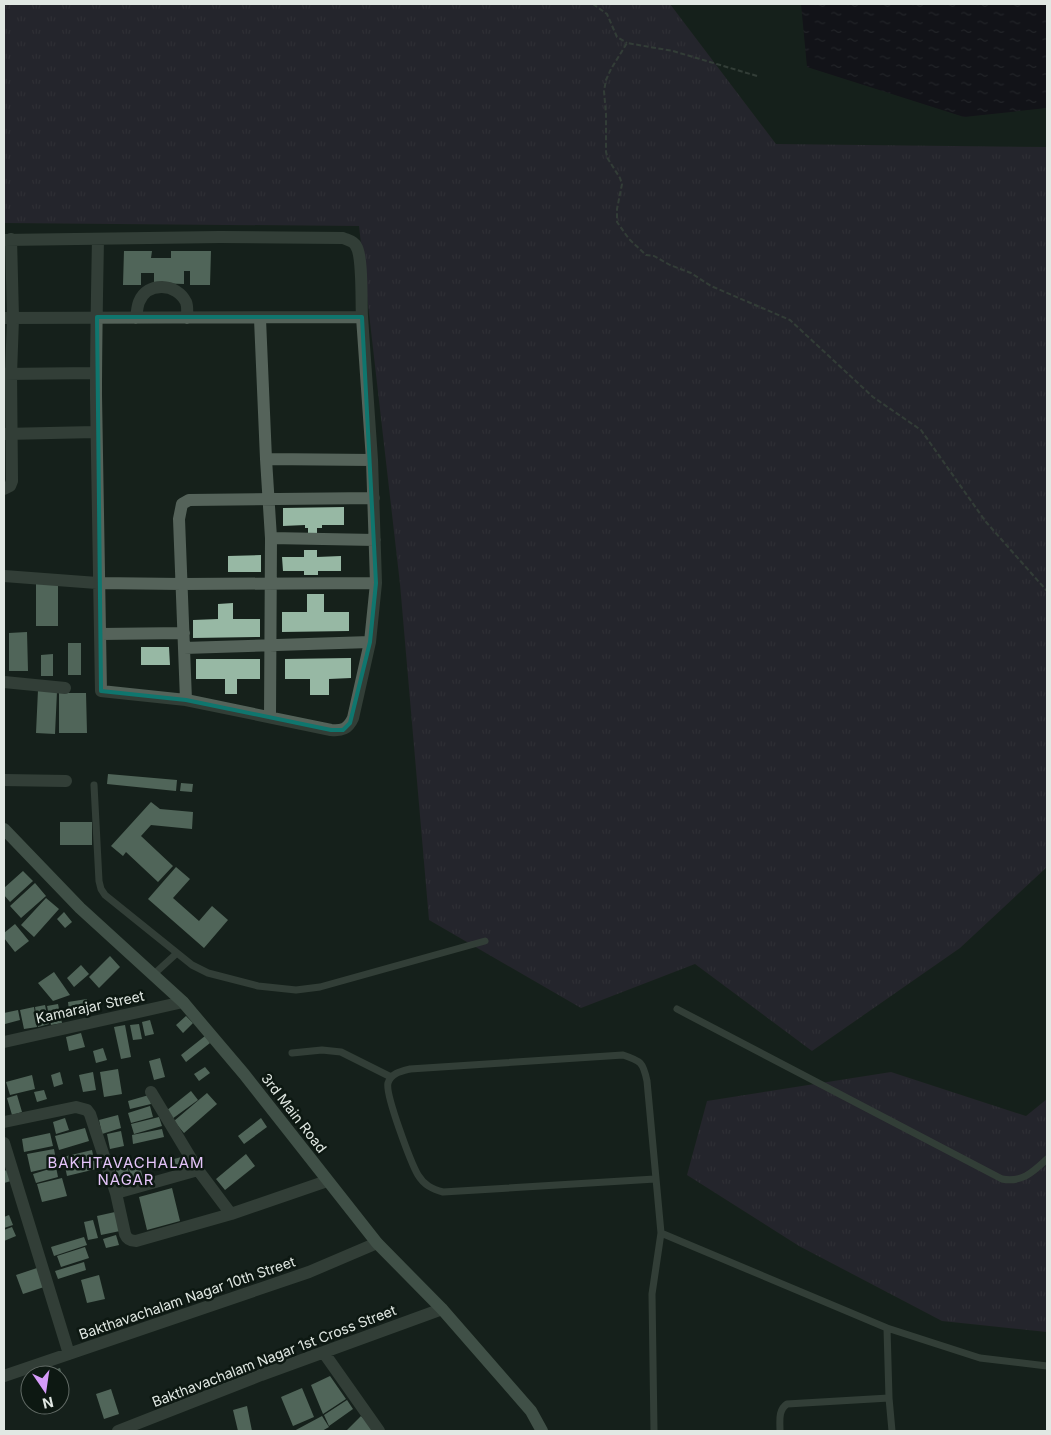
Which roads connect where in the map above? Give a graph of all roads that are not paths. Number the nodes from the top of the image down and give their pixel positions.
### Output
1 (8, 239) edge
2 (98, 240) junction
3 (97, 317) junction
4 (362, 317) junction
5 (8, 318) edge
6 (136, 318) junction
7 (187, 318) junction
8 (260, 319) junction
9 (96, 373) junction
10 (7, 374) edge
11 (96, 432) junction
12 (8, 434) edge
13 (266, 459) junction
14 (372, 460) junction
15 (4, 489) edge
16 (374, 498) junction
17 (268, 499) junction
18 (271, 538) junction
19 (375, 540) junction
20 (4, 576) edge
21 (98, 583) junction
22 (376, 583) junction
23 (182, 584) junction
24 (271, 584) junction
25 (184, 633) junction
26 (100, 634) junction
27 (370, 642) junction
28 (270, 646) junction
29 (184, 648) junction
30 (4, 682) edge
31 (65, 688) dead end
32 (186, 700) junction
33 (270, 717) junction
34 (4, 780) edge
35 (66, 781) dead end
36 (94, 785) dead end
37 (4, 830) edge
38 (485, 941) dead end
39 (176, 953) junction
40 (153, 975) junction
41 (183, 1002) junction
42 (677, 1009) dead end
43 (4, 1042) edge
44 (292, 1053) dead end
45 (391, 1077) junction
46 (151, 1092) dead end
47 (4, 1122) edge
48 (4, 1143) edge
49 (1047, 1159) edge
50 (198, 1170) junction
51 (655, 1180) junction
52 (327, 1181) junction
53 (116, 1193) junction
54 (231, 1214) junction
55 (661, 1233) junction
56 (377, 1243) junction
57 (442, 1309) junction
58 (887, 1328) junction
59 (324, 1353) junction
60 (69, 1354) junction
61 (1047, 1366) edge
62 (4, 1376) edge
63 (889, 1398) junction
64 (118, 1431) edge
65 (379, 1431) edge
66 (542, 1431) edge
67 (654, 1431) edge
68 (780, 1431) edge
69 (892, 1431) edge

1 - 2 street
1 - 5 street
2 - 3 street
2 - 4 street
3 - 5 street
3 - 6 street
3 - 9 street
4 - 8 street
4 - 14 street
5 - 10 street
6 - 7 street
6 - 7 street
7 - 8 street
8 - 13 street
9 - 10 street
9 - 11 street
10 - 12 street
11 - 12 street
11 - 21 street
12 - 15 street
13 - 14 street
13 - 17 street
14 - 16 street
16 - 17 street
16 - 19 street
17 - 18 street
17 - 23 street
18 - 19 street
18 - 24 street
19 - 22 street
20 - 21 street
21 - 23 street
21 - 26 street
22 - 24 street
22 - 27 street
23 - 24 street
23 - 25 street
24 - 28 street
25 - 26 street
25 - 29 street
26 - 32 street
27 - 28 street
27 - 33 street
28 - 29 street
28 - 33 street
29 - 32 street
30 - 31 street
32 - 33 street
34 - 35 street
36 - 39 lane
37 - 40 street, 3rd Main Road
38 - 39 lane
39 - 40 lane
40 - 41 street, 3rd Main Road
41 - 43 street, Kamarajar Street
41 - 52 street, 3rd Main Road
42 - 49 lane
44 - 45 lane
45 - 51 lane
45 - 51 lane
46 - 50 street
47 - 53 street
48 - 60 street
50 - 53 street
50 - 54 street
51 - 55 lane
52 - 54 street
52 - 56 street, 3rd Main Road
53 - 54 street
55 - 58 lane
55 - 67 lane
56 - 57 street, 3rd Main Road
56 - 60 street, Bakthavachalam Nagar 10th Street
57 - 59 street, Bakthavachalam Nagar 1st Cross Street
57 - 66 street, 3rd Main Road
58 - 61 lane
58 - 63 lane
59 - 64 street, Bakthavachalam Nagar 1st Cross Street
59 - 65 street
60 - 62 street, Bakthavachalam Nagar 10th Street
63 - 68 lane
63 - 69 lane

